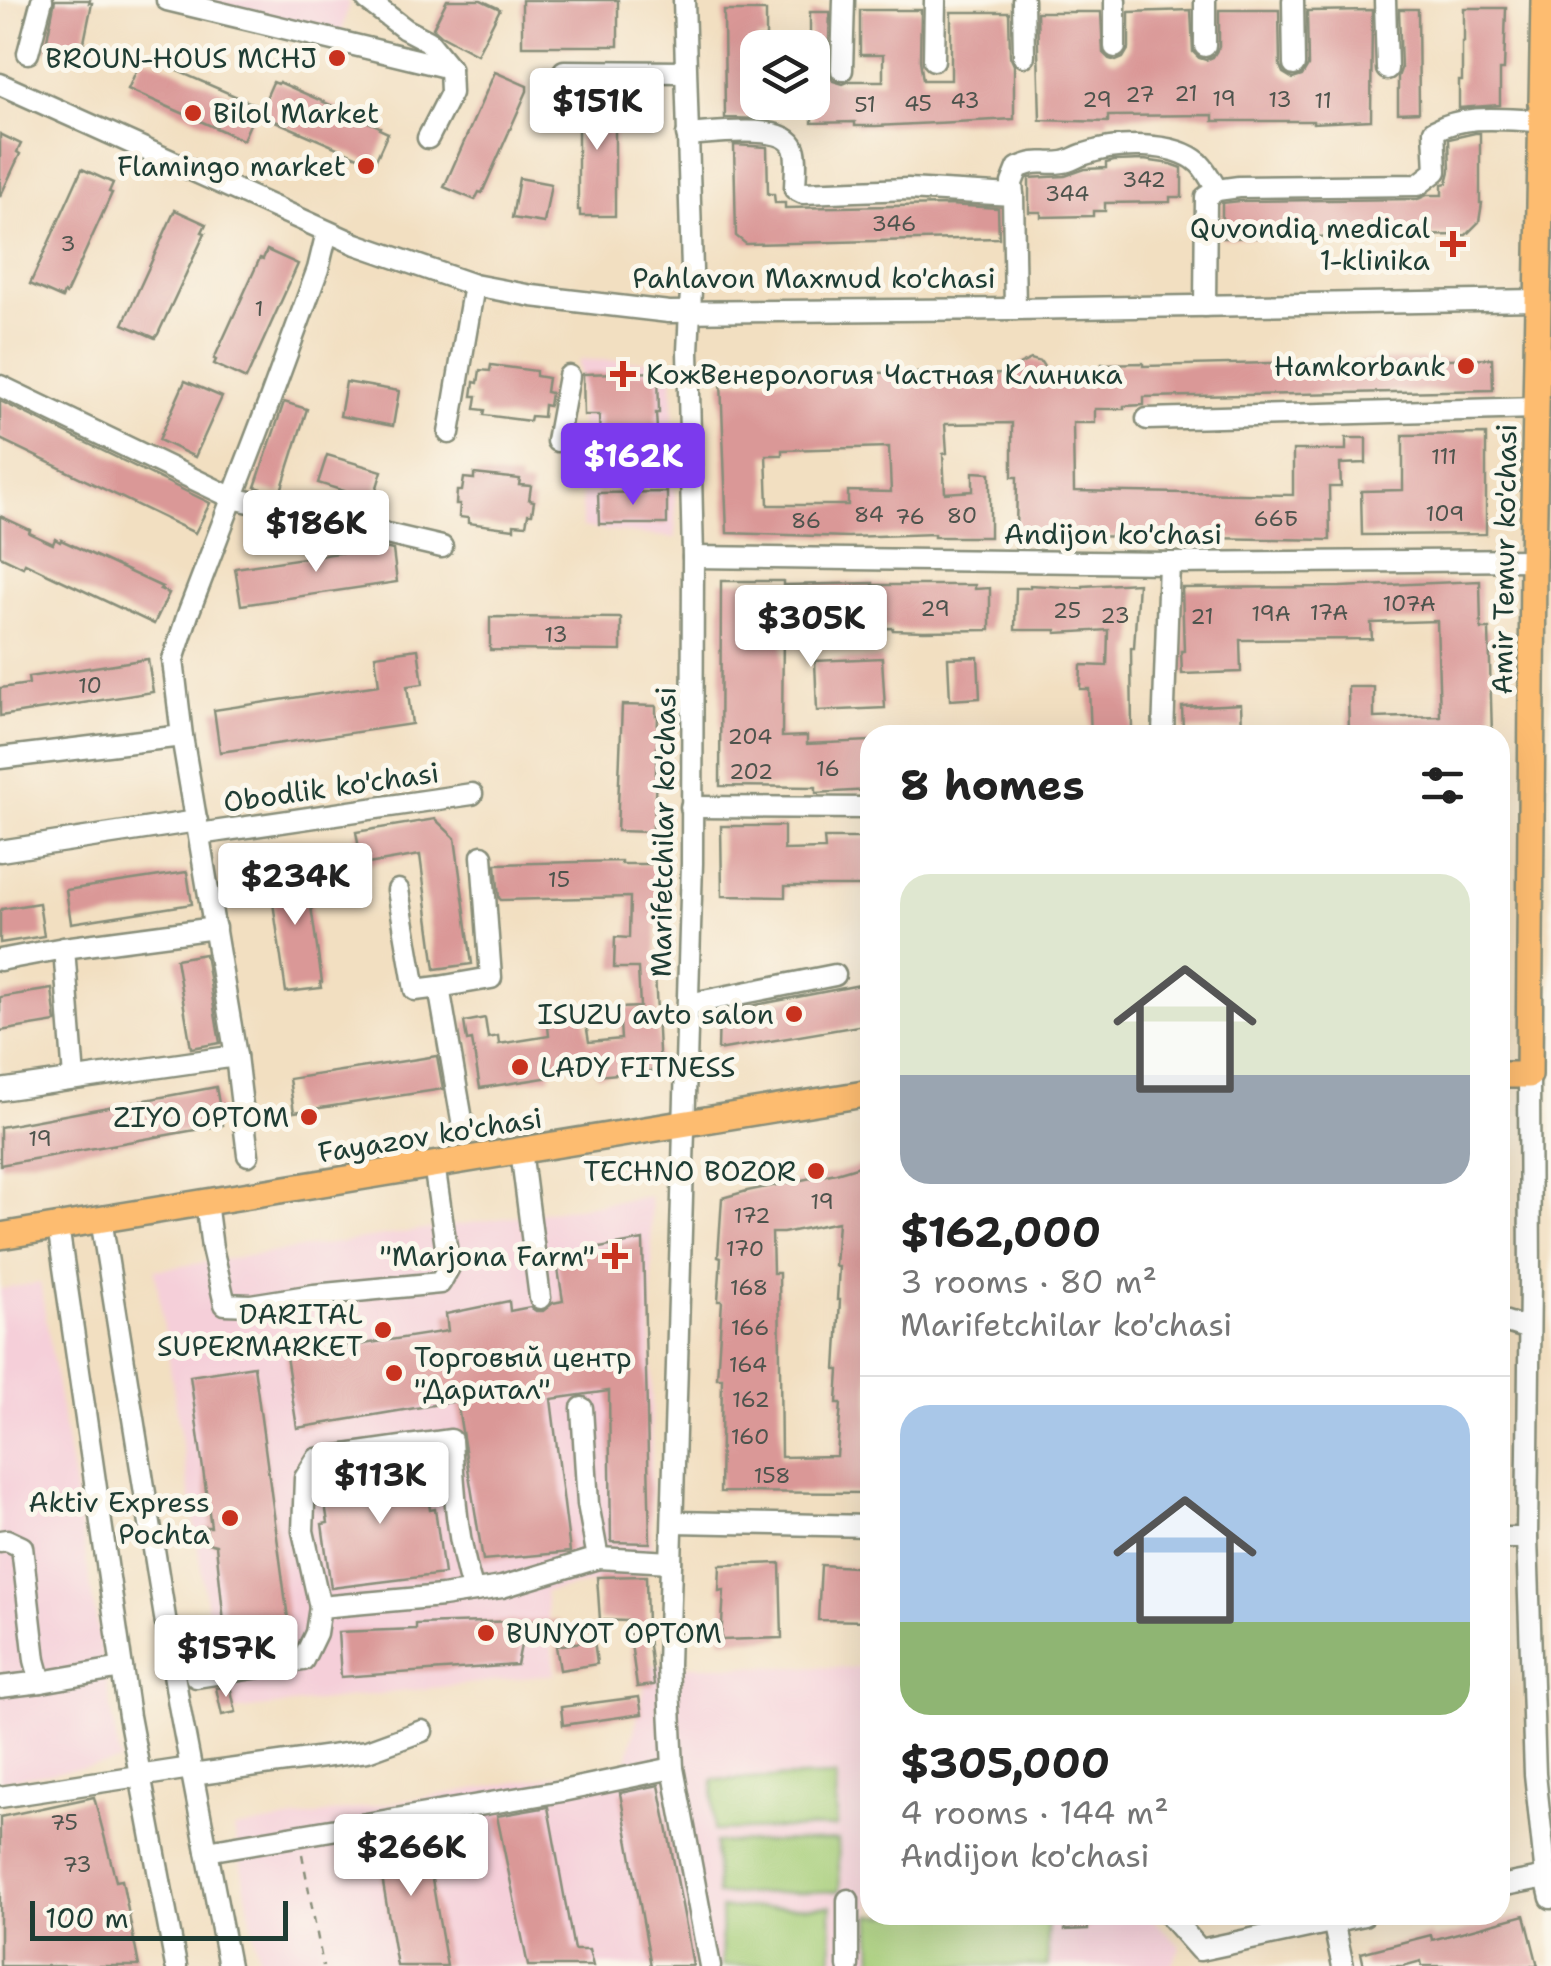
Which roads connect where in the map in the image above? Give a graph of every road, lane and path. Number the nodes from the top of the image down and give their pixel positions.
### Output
1 (42, 0) edge
2 (167, 0) edge
3 (367, 0) edge
4 (684, 0) edge
5 (844, 0) edge
6 (935, 0) edge
7 (1023, 0) edge
8 (1115, 0) edge
9 (1205, 0) edge
10 (1293, 0) edge
11 (1386, 0) edge
12 (1544, 0) edge
13 (1547, 44) edge
14 (1205, 46) dead end
15 (1114, 47) dead end
16 (28, 53) dead end
17 (1024, 56) dead end
18 (934, 60) dead end
19 (1294, 65) dead end
20 (450, 68) junction
21 (1387, 69) dead end
22 (842, 70) dead end
23 (564, 71) dead end
24 (686, 72) junction
25 (0, 84) edge
26 (1542, 121) junction
27 (687, 135) junction
28 (428, 138) dead end
29 (1217, 190) junction
30 (1013, 195) junction
31 (327, 232) junction
32 (474, 286) junction
33 (1544, 300) edge
34 (1205, 306) junction
35 (1015, 309) junction
36 (690, 312) junction
37 (569, 376) dead end
38 (0, 386) edge
39 (1536, 408) junction
40 (1147, 419) dead end
41 (449, 432) dead end
42 (557, 441) dead end
43 (233, 498) junction
44 (442, 547) dead end
45 (693, 557) junction
46 (1533, 560) junction
47 (1169, 563) junction
48 (1163, 725) edge
49 (182, 736) junction
50 (0, 758) edge
51 (472, 794) dead end
52 (691, 807) junction
53 (860, 808) edge
54 (198, 828) junction
55 (0, 851) edge
56 (482, 856) dead end
57 (398, 890) dead end
58 (215, 928) junction
59 (64, 948) junction
60 (0, 960) edge
61 (835, 975) dead end
62 (440, 987) junction
63 (688, 1004) junction
64 (236, 1056) junction
65 (1510, 1075) edge
66 (1529, 1075) junction
67 (74, 1080) junction
68 (0, 1090) edge
69 (860, 1095) edge
70 (462, 1120) dead end
71 (685, 1123) junction
72 (520, 1150) junction
73 (248, 1155) dead end
74 (434, 1164) junction
75 (206, 1202) junction
76 (101, 1219) junction
77 (58, 1226) junction
78 (0, 1236) edge
79 (1540, 1281) edge
80 (540, 1298) dead end
81 (1510, 1323) edge
82 (1529, 1329) junction
83 (582, 1408) dead end
84 (672, 1522) junction
85 (860, 1526) edge
86 (1510, 1538) edge
87 (1527, 1538) junction
88 (0, 1541) edge
89 (598, 1558) junction
90 (672, 1562) junction
91 (473, 1592) junction
92 (320, 1607) junction
93 (122, 1668) junction
94 (196, 1678) dead end
95 (41, 1682) junction
96 (0, 1687) edge
97 (422, 1731) dead end
98 (673, 1768) junction
99 (1543, 1768) edge
100 (192, 1772) junction
101 (140, 1775) junction
102 (0, 1796) edge
103 (299, 1835) junction
104 (207, 1851) junction
105 (1546, 1877) junction
106 (1510, 1884) edge
107 (1551, 1898) edge
108 (848, 1900) dead end
109 (1175, 1925) edge
110 (1322, 1925) edge
111 (1334, 1925) edge
112 (1195, 1958) edge
113 (176, 1966) edge
114 (228, 1966) edge
115 (322, 1966) edge
116 (710, 1966) edge
117 (848, 1966) edge
118 (1343, 1966) edge

1 - 16 street
2 - 20 street
3 - 20 street
4 - 24 street, Marifetchilar ko'chasi
5 - 22 street
6 - 18 street
7 - 17 street
8 - 15 street
9 - 14 street
10 - 19 street
11 - 21 street
12 - 13 main road, Amir Temur ko'chasi
13 - 26 main road, Amir Temur ko'chasi
20 - 28 street
23 - 24 street
24 - 27 street, Marifetchilar ko'chasi
25 - 31 street, Pahlavon Maxmud ko'chasi
26 - 29 street
26 - 33 main road, Amir Temur ko'chasi
27 - 30 street
27 - 36 street, Marifetchilar ko'chasi
29 - 30 street
29 - 34 street
30 - 35 street
31 - 32 street, Pahlavon Maxmud ko'chasi
31 - 43 street, Obodlik ko'chasi
32 - 36 street, Pahlavon Maxmud ko'chasi
32 - 41 street
33 - 34 street, Pahlavon Maxmud ko'chasi
33 - 39 main road, Amir Temur ko'chasi
34 - 35 street, Pahlavon Maxmud ko'chasi
35 - 36 street, Pahlavon Maxmud ko'chasi
36 - 45 street, Marifetchilar ko'chasi
37 - 42 street
38 - 43 street
39 - 40 street
39 - 46 main road, Amir Temur ko'chasi
43 - 44 street
43 - 49 street, Obodlik ko'chasi
45 - 47 street, Andijon ko'chasi
45 - 52 street, Marifetchilar ko'chasi
46 - 47 street, Andijon ko'chasi
46 - 66 main road, Amir Temur ko'chasi
47 - 48 street
49 - 50 street
49 - 54 street, Obodlik ko'chasi
51 - 54 street, Obodlik ko'chasi
52 - 53 street
52 - 63 street, Marifetchilar ko'chasi
54 - 55 street, Obodlik ko'chasi
54 - 58 street, Obodlik ko'chasi
56 - 62 street
57 - 62 street
58 - 59 street
58 - 64 street, Obodlik ko'chasi
59 - 60 street
59 - 67 street
61 - 63 street
62 - 70 street
63 - 71 street, Marifetchilar ko'chasi
64 - 67 street
64 - 73 street, Obodlik ko'chasi
65 - 66 main road
66 - 79 street, Amir Temur ko'chasi
67 - 68 street
69 - 71 main road, Fayazov ko'chasi
71 - 72 main road, Fayazov ko'chasi
71 - 84 street, Marifetchilar ko'chasi
72 - 74 main road, Fayazov ko'chasi
72 - 80 street
74 - 75 main road, Fayazov ko'chasi
74 - 75 street
75 - 76 main road, Fayazov ko'chasi
76 - 77 main road, Fayazov ko'chasi
76 - 100 street
77 - 78 main road, Fayazov ko'chasi
77 - 93 street
79 - 82 street, Amir Temur ko'chasi
81 - 82 street
82 - 87 street, Amir Temur ko'chasi
83 - 89 street
84 - 85 street
84 - 90 street, Marifetchilar ko'chasi
86 - 87 street
87 - 99 street, Amir Temur ko'chasi
88 - 95 street
89 - 90 street
89 - 91 street
90 - 98 street, Marifetchilar ko'chasi
91 - 92 street
91 - 92 street
92 - 94 street
93 - 95 street
93 - 101 street
95 - 96 street
97 - 100 street
98 - 103 street
98 - 116 street, Marifetchilar ko'chasi
99 - 105 street, Amir Temur ko'chasi
100 - 101 street
100 - 104 street
101 - 102 street
101 - 113 street
103 - 104 street
103 - 115 path
104 - 114 street
105 - 106 street
105 - 107 street, Amir Temur ko'chasi
108 - 117 street
109 - 112 street
110 - 112 street
111 - 118 street

